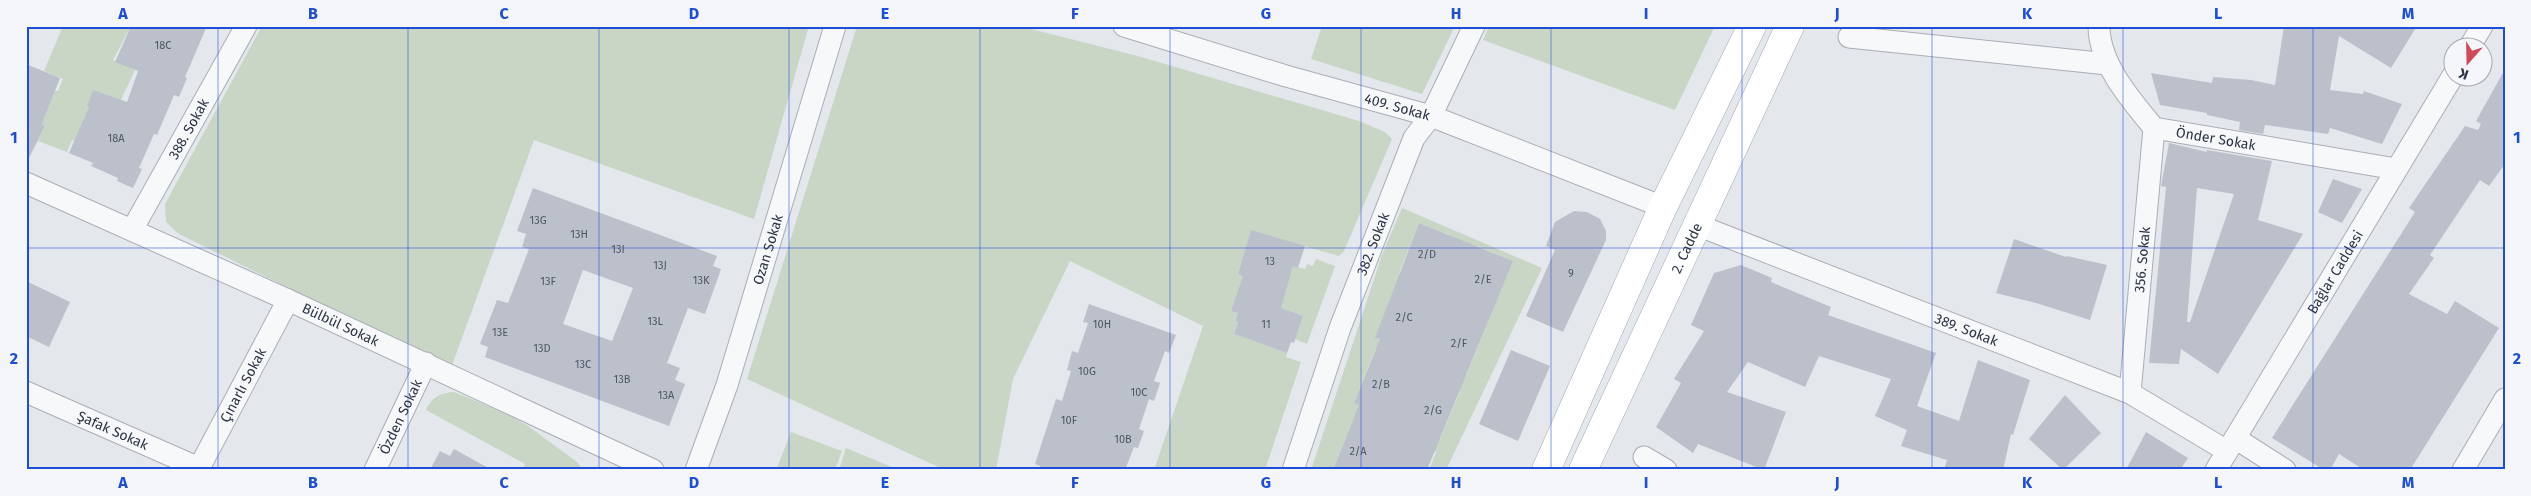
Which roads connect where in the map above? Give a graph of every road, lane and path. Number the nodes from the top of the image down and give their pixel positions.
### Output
1 (246, 26) edge
2 (835, 26) edge
3 (1124, 26) edge
4 (1474, 26) edge
5 (1752, 26) edge
6 (1790, 26) edge
7 (2098, 26) edge
8 (2482, 26) edge
9 (1849, 37) dead end
10 (2475, 38) edge
11 (2108, 64) junction
12 (2445, 88) edge
13 (1431, 116) junction
14 (2154, 128) junction
15 (2396, 169) junction
16 (26, 183) edge
17 (1663, 207) junction
18 (1697, 225) junction
19 (132, 230) junction
20 (288, 300) junction
21 (426, 364) junction
22 (26, 392) edge
23 (2130, 393) junction
24 (2505, 399) edge
25 (2231, 444) junction
26 (1644, 457) dead end
27 (198, 469) edge
28 (375, 470) edge
29 (652, 470) edge
30 (696, 470) edge
31 (1293, 470) edge
32 (1546, 470) edge
33 (1583, 470) edge
34 (1666, 470) edge
35 (2216, 470) edge
36 (2285, 470) edge
37 (2463, 470) edge

1 - 19 street, 388. Sokak
2 - 30 street, Ozan Sokak
3 - 13 street, 409. Sokak
4 - 13 street, 382. Sokak
5 - 17 main road
6 - 18 main road, 2. Cadde
7 - 11 street
8 - 10 street
9 - 11 street
11 - 14 street
12 - 15 street, Bağlar Caddesi
13 - 17 street, 409. Sokak
13 - 31 street, 382. Sokak
14 - 15 street, Önder Sokak
14 - 23 street, 356. Sokak
15 - 25 street, Bağlar Caddesi
16 - 19 street, Bülbül Sokak
17 - 32 main road
18 - 23 street, 389. Sokak
18 - 33 main road, 2. Cadde
19 - 20 street, Bülbül Sokak
20 - 21 street, Bülbül Sokak
20 - 27 street, Çınarlı Sokak
21 - 28 street, Özden Sokak
21 - 29 street, Bülbül Sokak
22 - 27 street, Şafak Sokak
23 - 25 street, 389. Sokak
24 - 37 street
25 - 35 street, Bağlar Caddesi
25 - 36 street, 389. Sokak
26 - 34 street

